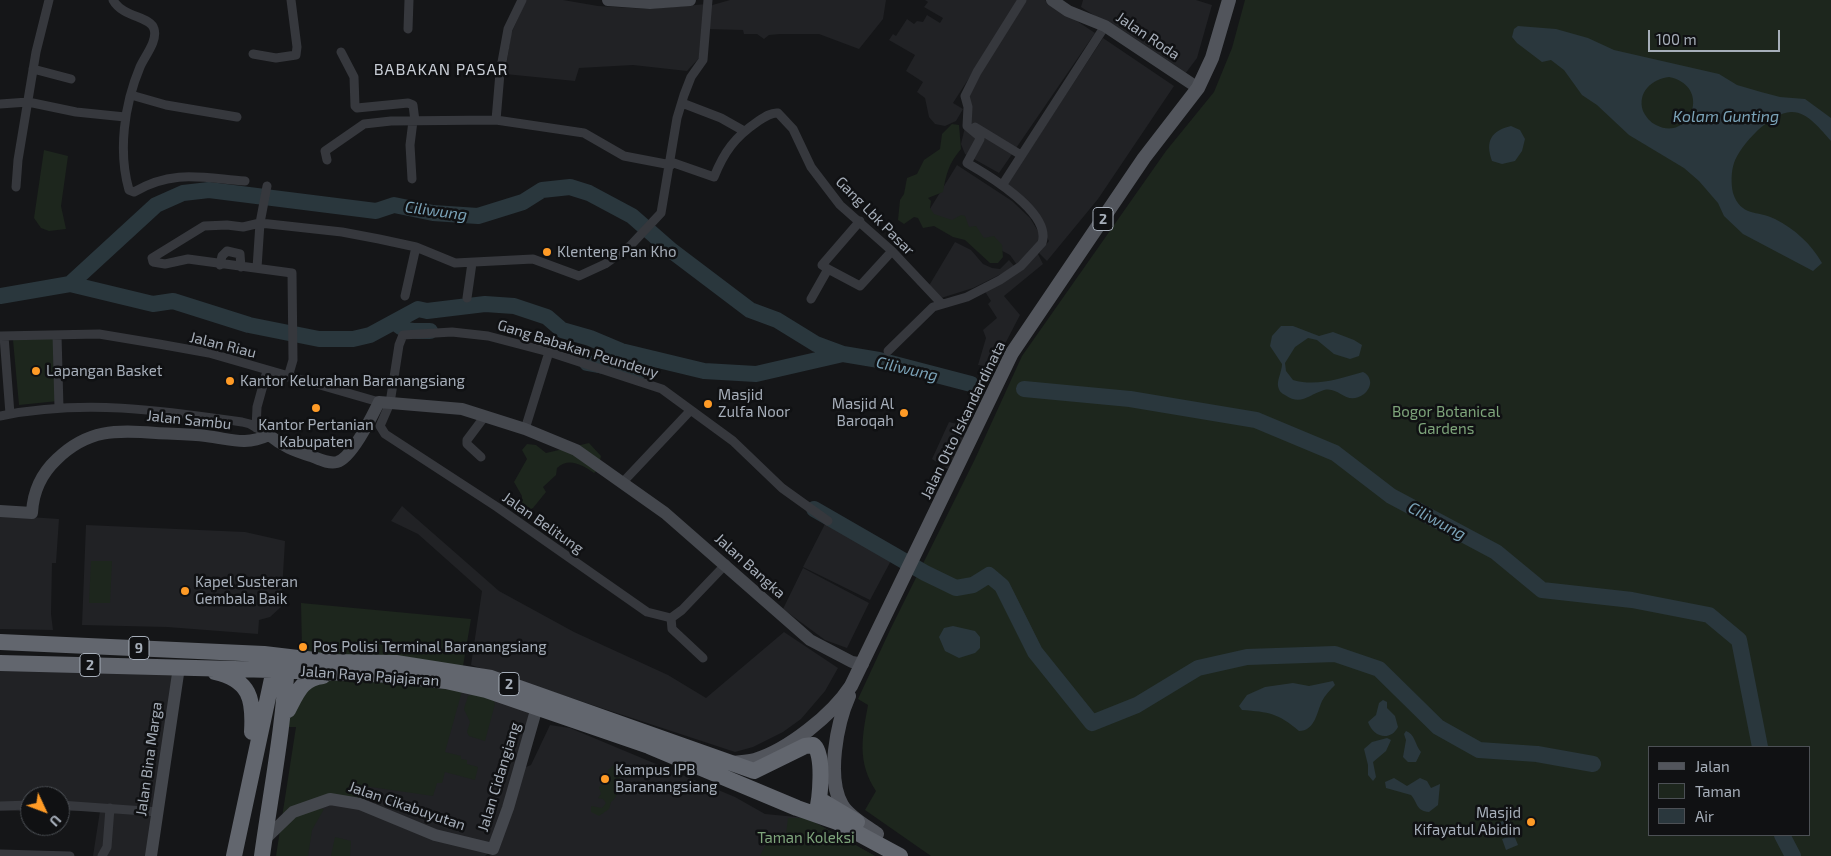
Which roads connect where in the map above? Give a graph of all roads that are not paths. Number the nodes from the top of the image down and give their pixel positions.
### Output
1 (49, 0) edge
2 (112, 0) edge
3 (291, 0) edge
4 (409, 0) edge
5 (522, 0) edge
6 (608, 0) edge
7 (690, 0) edge
8 (708, 0) edge
9 (1022, 0) edge
10 (1052, 0) edge
11 (1230, 0) edge
12 (1104, 26) junction
13 (408, 29) dead end
14 (341, 52) dead end
15 (253, 54) dead end
16 (33, 68) junction
17 (71, 79) dead end
18 (1198, 88) junction
19 (131, 95) junction
20 (28, 102) junction
21 (682, 103) junction
22 (0, 104) edge
23 (126, 117) junction
24 (237, 117) dead end
25 (496, 120) junction
26 (414, 121) junction
27 (967, 121) junction
28 (744, 131) junction
29 (1021, 155) junction
30 (327, 160) dead end
31 (671, 163) junction
32 (412, 179) dead end
33 (246, 181) dead end
34 (1003, 184) junction
35 (267, 186) dead end
36 (16, 187) dead end
37 (860, 221) junction
38 (260, 223) junction
39 (416, 248) junction
40 (892, 251) junction
41 (472, 263) junction
42 (220, 265) junction
43 (241, 267) junction
44 (257, 268) junction
45 (828, 269) junction
46 (405, 296) dead end
47 (467, 298) dead end
48 (811, 299) dead end
49 (941, 303) junction
50 (57, 335) junction
51 (2, 336) edge
52 (888, 351) dead end
53 (550, 352) junction
54 (267, 371) junction
55 (288, 377) junction
56 (384, 403) junction
57 (59, 408) junction
58 (690, 411) junction
59 (10, 414) junction
60 (0, 416) edge
61 (485, 416) junction
62 (256, 428) junction
63 (525, 429) junction
64 (269, 436) junction
65 (481, 457) dead end
66 (623, 482) junction
67 (0, 511) edge
68 (828, 521) dead end
69 (726, 564) junction
70 (671, 618) junction
71 (0, 642) edge
72 (702, 658) dead end
73 (863, 662) junction
74 (0, 663) edge
75 (281, 663) junction
76 (179, 668) junction
77 (196, 668) junction
78 (343, 674) junction
79 (447, 675) junction
80 (538, 707) junction
81 (281, 727) junction
82 (731, 763) junction
83 (249, 781) junction
84 (20, 805) edge
85 (0, 806) edge
86 (70, 806) edge
87 (818, 807) junction
88 (110, 808) junction
89 (158, 812) junction
90 (877, 834) junction
91 (263, 848) edge
92 (492, 852) edge
93 (0, 854) edge
94 (897, 855) edge
95 (70, 856) edge
96 (102, 856) edge
97 (151, 856) edge
98 (234, 856) edge
99 (913, 856) edge

1 - 16 street
2 - 19 street
3 - 15 street
4 - 13 street
5 - 25 street
6 - 7 street
8 - 21 street
9 - 27 street
10 - 12 street, Jalan Roda
11 - 18 main road, Jalan Otto Iskandardinata / 2
12 - 18 street, Jalan Roda
12 - 29 street
14 - 26 street
16 - 17 street
16 - 20 street
18 - 73 main road, Jalan Otto Iskandardinata / 2
19 - 23 street
19 - 24 street
20 - 22 street
20 - 23 street
20 - 36 street
21 - 28 street
21 - 31 street
23 - 33 street
25 - 26 street
25 - 31 street
26 - 30 street
26 - 32 street
27 - 29 street
27 - 34 street
28 - 31 street
28 - 37 street, Gang Lbk Pasar
29 - 34 street
31 - 41 street
34 - 49 street
35 - 38 street
37 - 40 street, Gang Lbk Pasar
37 - 45 street
38 - 39 street
38 - 42 street
38 - 44 street
39 - 41 street
39 - 46 street
40 - 45 street
40 - 49 street, Gang Lbk Pasar
41 - 47 street
42 - 43 street
42 - 43 street
43 - 44 street
44 - 55 street
45 - 48 street
49 - 52 street
50 - 51 street, Jalan Riau
50 - 54 street, Jalan Riau
50 - 57 street
51 - 59 street
53 - 56 street, Gang Babakan Peundeuy
53 - 58 street, Gang Babakan Peundeuy
53 - 63 street
54 - 55 street, Jalan Riau
54 - 62 street
55 - 56 street, Jalan Riau
56 - 61 street, Jalan Bangka
56 - 64 street
56 - 70 street, Jalan Belitung
57 - 59 street
57 - 62 street
58 - 66 street
58 - 68 street, Gang Babakan Peundeuy
59 - 60 street
61 - 63 street, Jalan Bangka
61 - 65 street
62 - 64 street
63 - 66 street, Jalan Bangka
64 - 67 street, Jalan Sambu
66 - 69 street, Jalan Bangka
69 - 70 street
69 - 73 street, Jalan Bangka
70 - 72 street
71 - 75 highway, Jalan Raya Pajajaran / 9
73 - 82 main road, Jalan Otto Iskandardinata / 2
73 - 90 main road, Jalan Otto Iskandardinata / 2
74 - 76 highway, Jalan Raya Pajajaran / 2
75 - 77 highway, Jalan Raya Pajajaran / 2
75 - 78 highway, Jalan Raya Pajajaran / 2
75 - 79 highway, Jalan Raya Pajajaran / 2
75 - 81 highway, Jalan Raya Pajajaran
75 - 83 highway
76 - 77 highway, Jalan Raya Pajajaran / 2
76 - 89 street, Jalan Bina Marga
77 - 83 highway
78 - 79 highway, Jalan Raya Pajajaran / 2
78 - 81 highway, 2
79 - 80 highway, Jalan Raya Pajajaran / 2
79 - 82 highway, Jalan Raya Pajajaran / 2
80 - 87 highway, Jalan Raya Pajajaran / 2
80 - 92 street, Jalan Cidangiang
81 - 91 highway, Jalan Raya Pajajaran
82 - 87 highway, Jalan Raya Pajajaran / 2
83 - 98 highway
84 - 85 street
86 - 88 street
87 - 90 highway
87 - 94 highway, Jalan Raya Pajajaran / 2
88 - 89 street
88 - 96 street
89 - 97 street, Jalan Bina Marga
90 - 94 highway
90 - 99 highway, 2
91 - 92 street, Jalan Cikabuyutan
93 - 95 street

